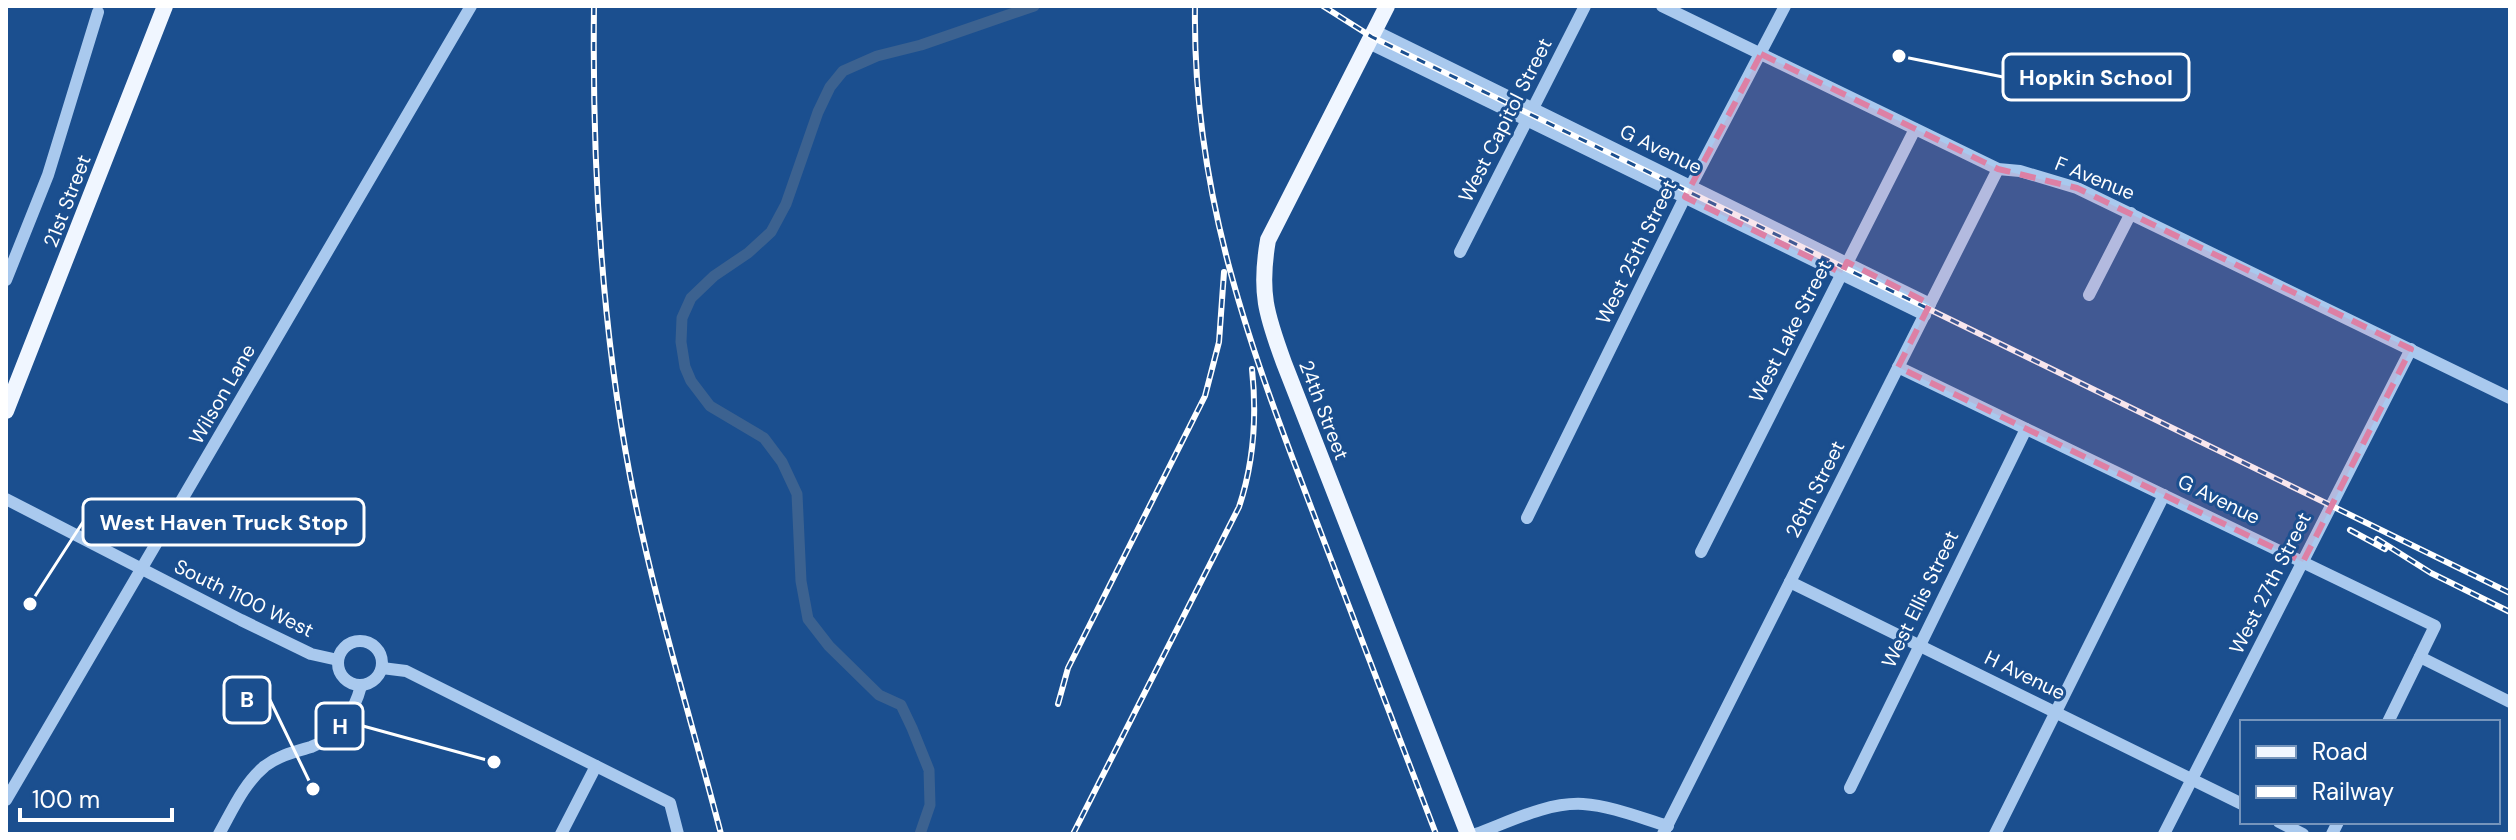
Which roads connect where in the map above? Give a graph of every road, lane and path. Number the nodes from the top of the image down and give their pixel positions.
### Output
1 (165, 6) edge
2 (471, 6) edge
3 (1387, 6) edge
4 (1585, 6) edge
5 (1662, 6) edge
6 (1785, 6) edge
7 (98, 12) dead end
8 (1372, 37) junction
9 (1761, 54) junction
10 (1531, 115) junction
11 (1915, 129) junction
12 (1998, 169) junction
13 (1688, 192) junction
14 (2131, 213) junction
15 (1460, 252) dead end
16 (1844, 268) junction
17 (6, 280) edge
18 (2089, 295) dead end
19 (1927, 309) junction
20 (2411, 349) junction
21 (1898, 367) junction
22 (2510, 398) edge
23 (6, 411) edge
24 (2026, 429) junction
25 (2164, 495) junction
26 (6, 499) edge
27 (1527, 518) dead end
28 (1701, 552) dead end
29 (2303, 562) junction
30 (143, 570) junction
31 (1790, 582) junction
32 (1920, 645) junction
33 (2420, 657) junction
34 (338, 660) junction
35 (382, 668) junction
36 (361, 686) junction
37 (2510, 702) edge
38 (2057, 713) junction
39 (2389, 720) edge
40 (596, 766) junction
41 (2192, 779) junction
42 (1850, 788) dead end
43 (6, 800) edge
44 (2240, 803) edge
45 (2283, 824) edge
46 (1666, 830) edge
47 (219, 834) edge
48 (561, 834) edge
49 (678, 834) edge
50 (1468, 834) edge
51 (1476, 834) edge
52 (1995, 834) edge
53 (2164, 834) edge
54 (2303, 834) edge

1 - 23 main road, 21st Street
2 - 30 street, Wilson Lane
3 - 8 main road, 24th Street
4 - 10 street, West Capitol Street
5 - 9 street, F Avenue
6 - 9 street, West 25th Street
7 - 17 street
8 - 10 street, G Avenue
8 - 50 main road, 24th Street
9 - 11 street, F Avenue
9 - 13 street, West 25th Street
10 - 13 street, G Avenue
10 - 15 street, West Capitol Street
11 - 12 street, F Avenue
11 - 16 street, West Lake Street
12 - 14 street, F Avenue
12 - 19 street, 26th Street
13 - 16 street, G Avenue
13 - 27 street, West 25th Street
14 - 18 street
14 - 20 street, F Avenue
16 - 19 street, G Avenue
16 - 28 street, West Lake Street
19 - 21 street, 26th Street
20 - 22 street, F Avenue
20 - 29 street, West 27th Street
21 - 24 street, G Avenue
21 - 31 street, 26th Street
24 - 25 street, G Avenue
24 - 32 street, West Ellis Street
25 - 29 street, G Avenue
25 - 38 street
26 - 30 street, South 1100 West
29 - 33 street, G Avenue
29 - 41 street, West 27th Street
30 - 34 street, South 1100 West
30 - 43 street, Wilson Lane
31 - 32 street, H Avenue
31 - 46 street, 26th Street
32 - 38 street, H Avenue
32 - 42 street, West Ellis Street
33 - 37 street
33 - 39 street
34 - 35 street
34 - 36 street
35 - 36 street
35 - 40 street
36 - 47 street
38 - 41 street, H Avenue
38 - 52 street
40 - 48 street
40 - 49 street
41 - 44 street, H Avenue
41 - 53 street, West 27th Street
45 - 54 street
46 - 51 street, 26th Street

